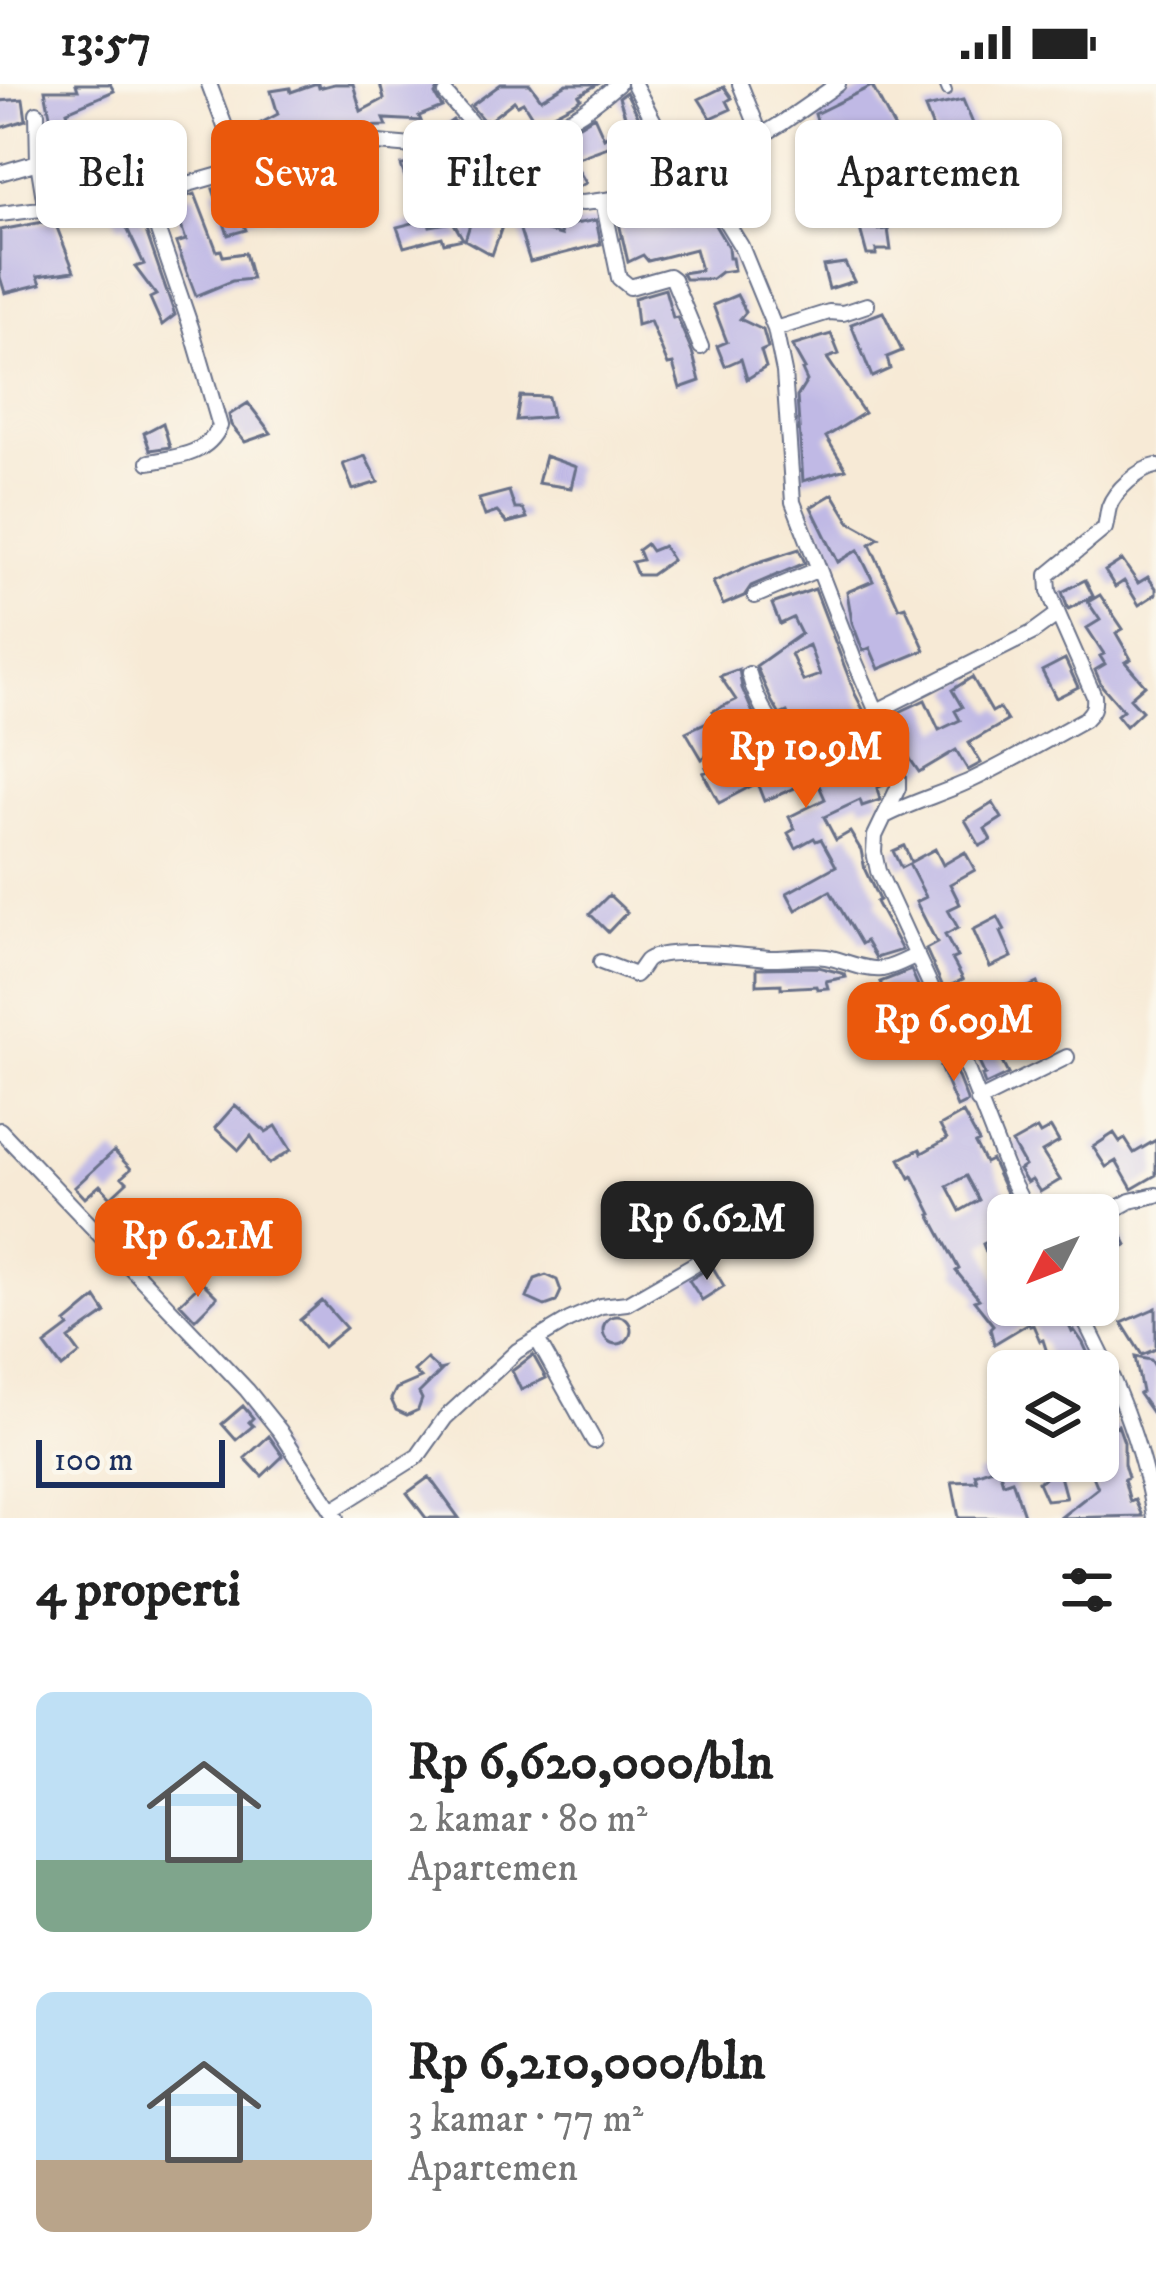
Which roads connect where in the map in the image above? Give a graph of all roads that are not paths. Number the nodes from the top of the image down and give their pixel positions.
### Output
1 (209, 84) edge
2 (618, 84) edge
3 (634, 84) edge
4 (740, 84) edge
5 (838, 84) edge
6 (821, 90) edge
7 (446, 94) dead end
8 (37, 113) dead end
9 (37, 120) edge
10 (223, 120) edge
11 (468, 120) edge
12 (569, 120) edge
13 (656, 120) edge
14 (755, 120) edge
15 (771, 128) edge
16 (36, 163) edge
17 (0, 173) edge
18 (607, 200) edge
19 (583, 201) edge
20 (603, 201) junction
21 (36, 212) edge
22 (0, 214) edge
23 (157, 228) edge
24 (728, 228) edge
25 (867, 305) dead end
26 (775, 329) junction
27 (701, 347) dead end
28 (149, 462) dead end
29 (1156, 466) edge
30 (819, 569) junction
31 (755, 596) dead end
32 (1058, 614) junction
33 (749, 674) dead end
34 (877, 711) junction
35 (884, 728) junction
36 (881, 819) junction
37 (917, 955) junction
38 (601, 962) dead end
39 (1066, 1057) dead end
40 (978, 1101) junction
41 (0, 1130) edge
42 (1018, 1194) edge
43 (1156, 1195) edge
44 (1119, 1208) edge
45 (705, 1258) dead end
46 (1087, 1326) edge
47 (537, 1339) junction
48 (594, 1441) dead end
49 (1153, 1495) edge
50 (334, 1514) edge
51 (1154, 1518) edge

1 - 10 street
2 - 12 street
3 - 13 street
4 - 14 street
5 - 6 street
6 - 15 street
7 - 11 street
8 - 9 street
16 - 17 street
18 - 20 street
19 - 20 street
20 - 27 street
21 - 22 street
23 - 28 street
24 - 26 street
25 - 26 street
26 - 30 street
29 - 32 street
30 - 31 street
30 - 34 street
32 - 34 street
32 - 36 street
33 - 35 street
34 - 35 street
35 - 36 street
36 - 37 street
37 - 38 street
37 - 40 street
39 - 40 street
40 - 42 street
41 - 50 street
43 - 44 street
45 - 47 street
46 - 49 street
47 - 48 street
47 - 50 street
49 - 51 street

